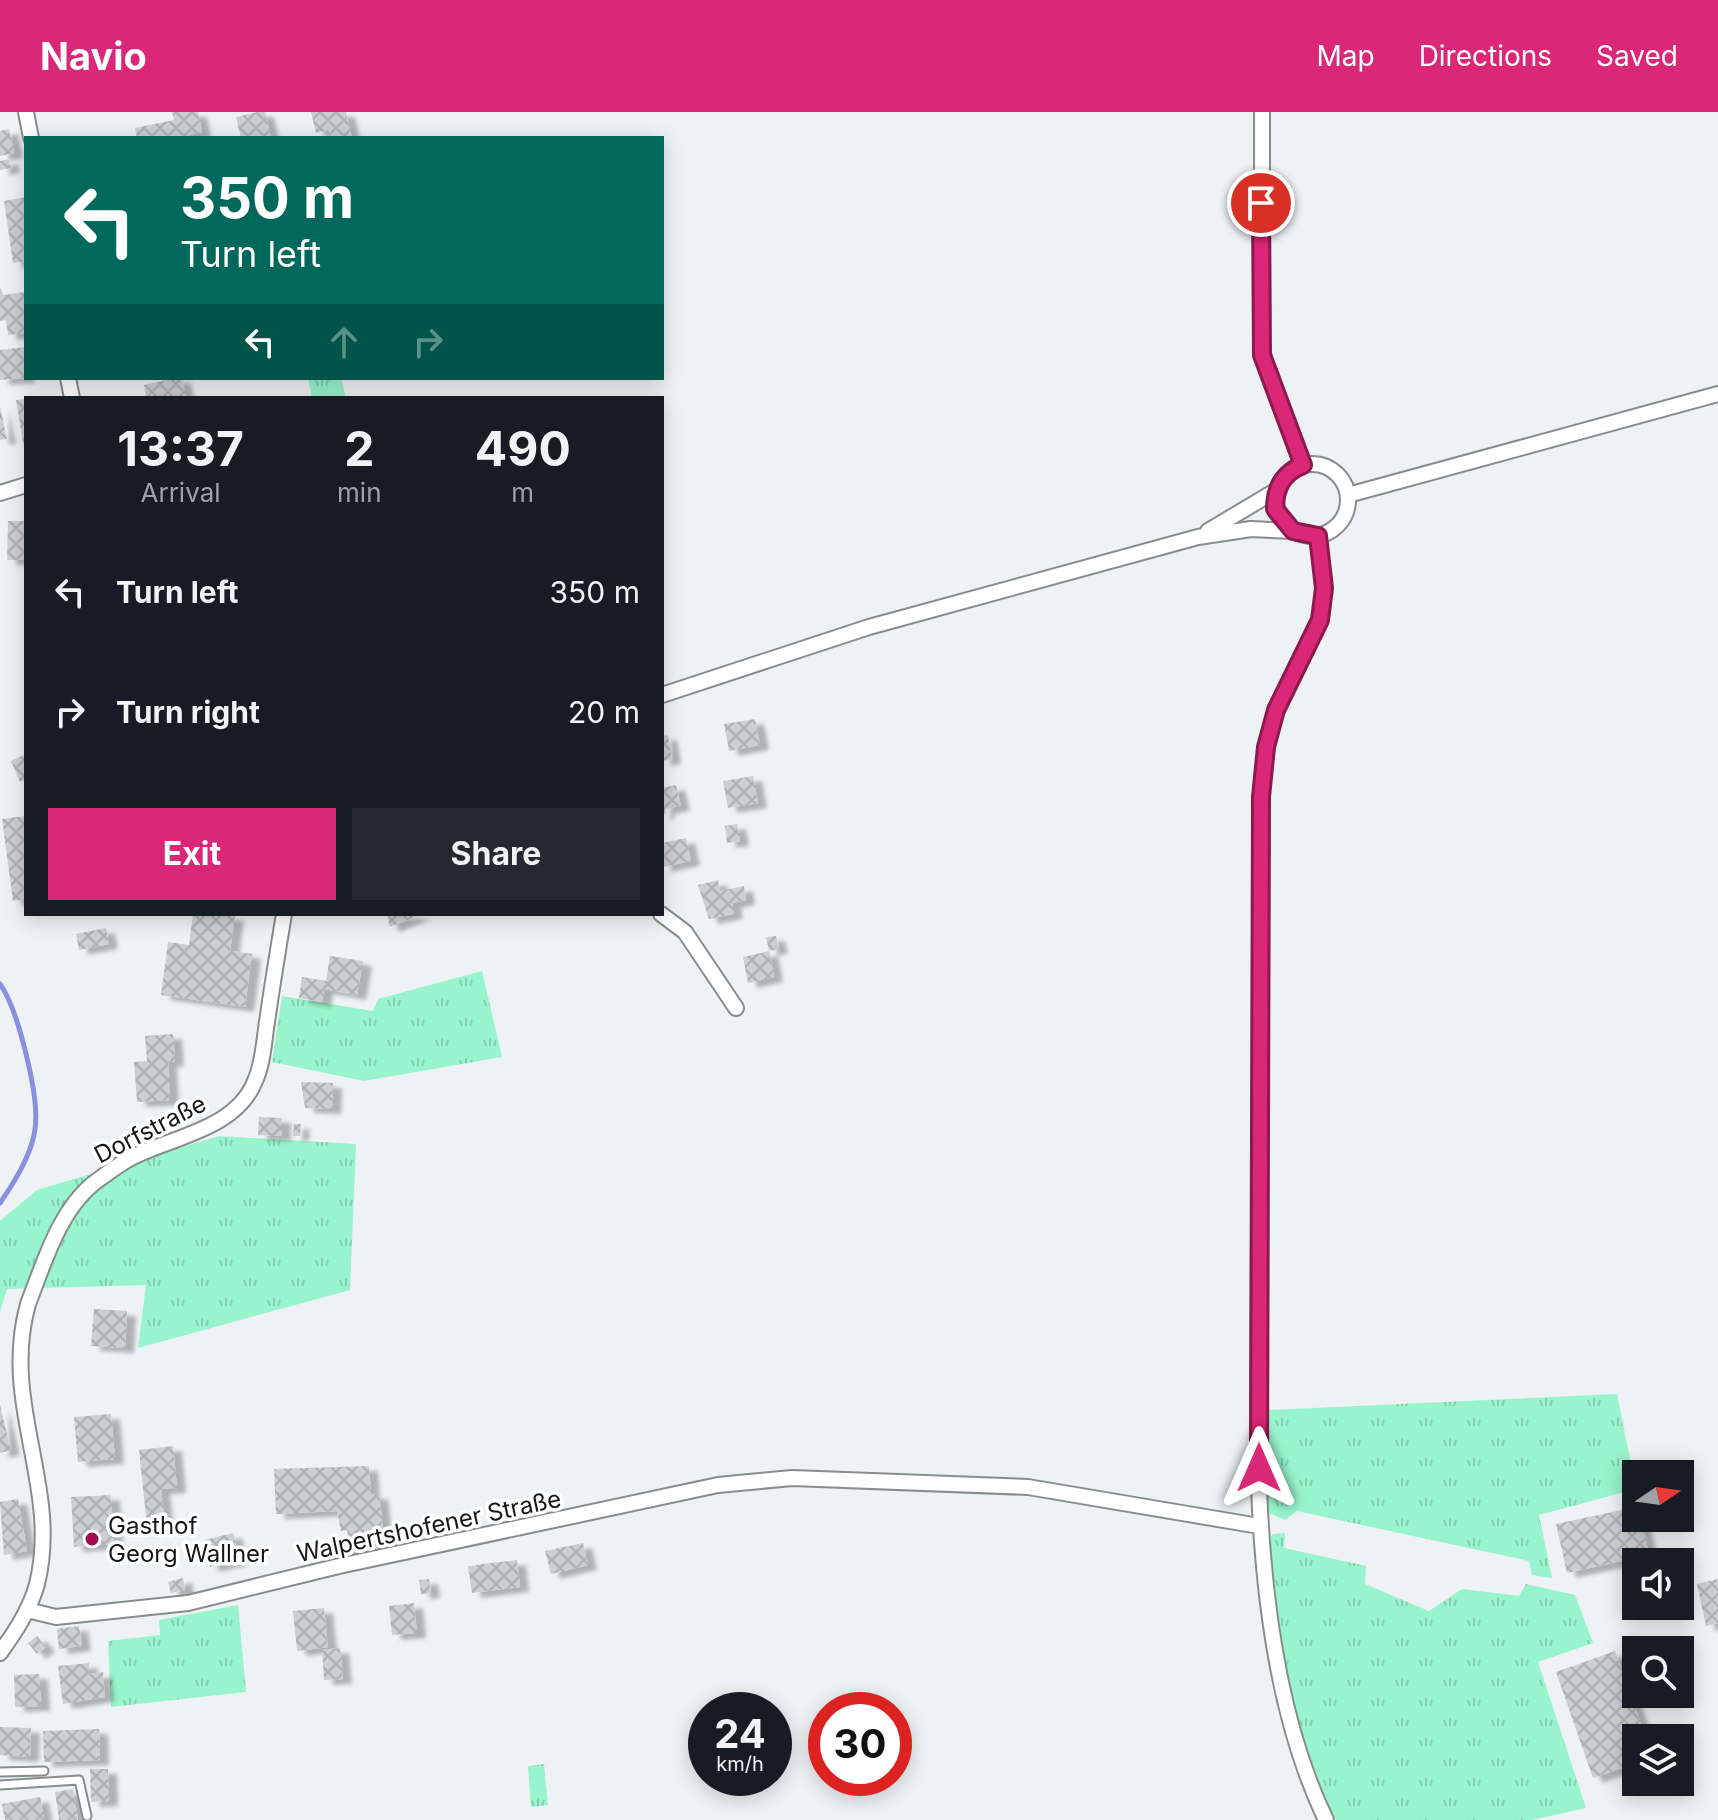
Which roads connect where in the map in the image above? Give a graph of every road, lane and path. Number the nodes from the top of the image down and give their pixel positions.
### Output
1 (26, 112) edge
2 (1262, 112) edge
3 (31, 136) edge
4 (1718, 394) edge
5 (1303, 465) junction
6 (24, 486) edge
7 (1277, 490) junction
8 (0, 493) edge
9 (1348, 495) junction
10 (1293, 531) junction
11 (1318, 536) junction
12 (1198, 537) junction
13 (664, 694) edge
14 (284, 916) edge
15 (664, 916) edge
16 (736, 1008) dead end
17 (7, 1360) edge
18 (1259, 1526) junction
19 (27, 1610) junction
20 (0, 1653) edge
21 (44, 1771) dead end
22 (0, 1772) edge
23 (0, 1785) edge
24 (87, 1816) dead end
25 (1326, 1820) edge

1 - 3 street
2 - 5 street
4 - 9 street
5 - 7 street
5 - 9 street
6 - 8 street
7 - 10 street
7 - 12 street
9 - 11 street
10 - 11 street
10 - 12 street
11 - 18 street
12 - 13 street
14 - 17 street, Dorfstraße
15 - 16 street
17 - 19 street, Dorfstraße
18 - 19 street, Walpertshofener Straße
18 - 25 street
19 - 20 street, Dorfstraße
21 - 22 lane
23 - 24 lane

